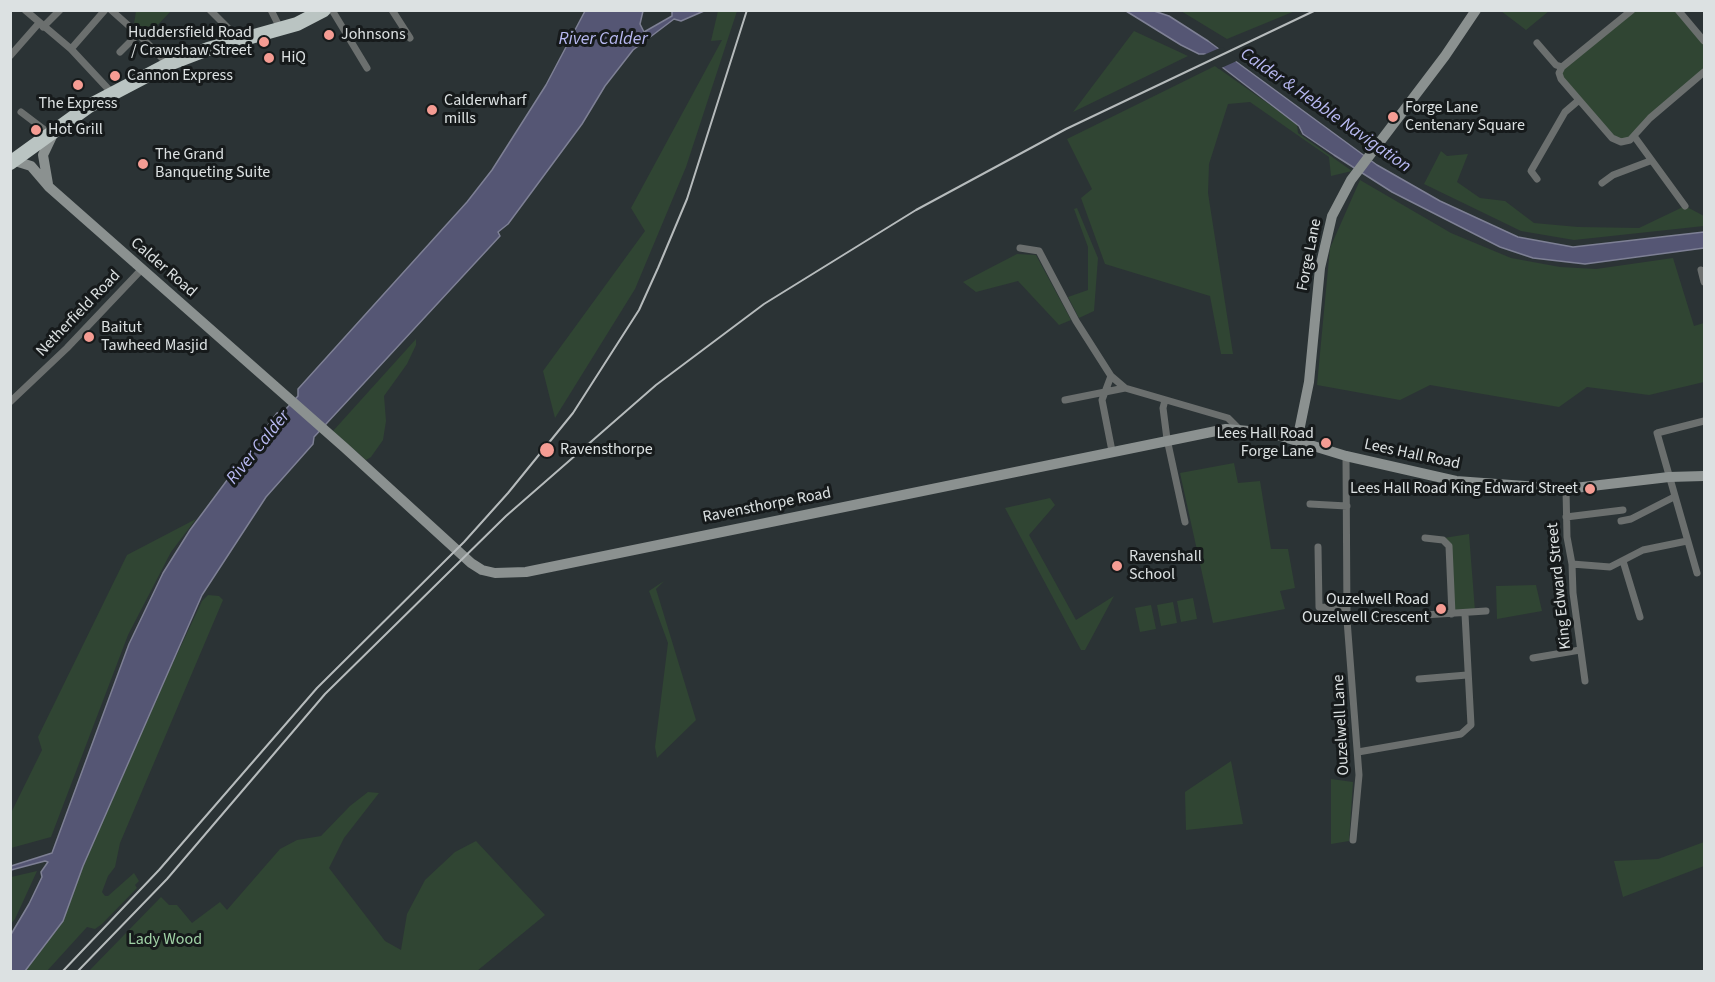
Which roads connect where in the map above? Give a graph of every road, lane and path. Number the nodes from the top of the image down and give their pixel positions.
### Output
1 (25, 10) edge
2 (60, 10) edge
3 (105, 10) edge
4 (111, 10) edge
5 (210, 10) edge
6 (271, 10) edge
7 (324, 10) edge
8 (332, 10) edge
9 (392, 10) edge
10 (1476, 10) edge
11 (1632, 10) edge
12 (1678, 10) edge
13 (41, 25) junction
14 (281, 30) junction
15 (138, 34) junction
16 (410, 39) dead end
17 (236, 41) junction
18 (1704, 41) edge
19 (1537, 43) dead end
20 (71, 50) junction
21 (120, 52) dead end
22 (10, 56) edge
23 (169, 64) junction
24 (1562, 67) junction
25 (367, 68) dead end
26 (1704, 72) edge
27 (112, 93) junction
28 (1579, 100) junction
29 (21, 112) dead end
30 (52, 134) junction
31 (1634, 136) junction
32 (1650, 161) junction
33 (14, 163) edge
34 (1537, 179) dead end
35 (1602, 183) dead end
36 (49, 187) junction
37 (1685, 206) dead end
38 (1020, 248) dead end
39 (141, 270) junction
40 (1701, 270) dead end
41 (1704, 282) edge
42 (1111, 376) junction
43 (1125, 388) junction
44 (1103, 393) junction
45 (1065, 400) dead end
46 (1165, 400) junction
47 (10, 402) edge
48 (1704, 421) edge
49 (1238, 428) junction
50 (1167, 439) junction
51 (1297, 441) junction
52 (345, 447) joint
53 (1112, 451) junction
54 (1346, 456) junction
55 (1704, 476) edge
56 (1669, 477) junction
57 (1566, 489) junction
58 (1674, 496) junction
59 (1310, 504) dead end
60 (1347, 506) junction
61 (1623, 510) dead end
62 (1566, 517) junction
63 (1621, 521) dead end
64 (1185, 522) dead end
65 (1425, 538) dead end
66 (1687, 541) junction
67 (1318, 547) dead end
68 (1623, 561) junction
69 (1572, 564) junction
70 (1697, 573) dead end
71 (1347, 608) junction
72 (1486, 611) dead end
73 (1452, 614) junction
74 (1465, 614) junction
75 (1640, 617) dead end
76 (1347, 620) junction
77 (1580, 650) junction
78 (1533, 658) dead end
79 (1467, 675) junction
80 (1419, 679) dead end
81 (1585, 681) dead end
82 (1358, 752) junction
83 (1353, 840) dead end

1 - 13 street
2 - 13 street
3 - 20 street
4 - 15 street
5 - 17 street
6 - 14 street
7 - 14 highway
8 - 25 street
9 - 16 street
10 - 51 street, Forge Lane
11 - 24 street
12 - 18 street
13 - 20 street
13 - 22 street
14 - 17 highway
15 - 21 street
15 - 23 street
17 - 23 highway
19 - 24 street
20 - 27 street
23 - 27 highway
24 - 28 street
26 - 31 street
27 - 30 highway
28 - 31 street
28 - 34 street
29 - 30 street
30 - 33 highway
30 - 36 street
31 - 32 street
32 - 35 street
32 - 37 street
33 - 36 street, Calder Road
36 - 39 street, Calder Road
38 - 42 street, Lees Hall Road
39 - 47 street, Netherfield Road
39 - 52 street, Calder Road
40 - 41 street
42 - 43 street, Lees Hall Road
42 - 44 street
43 - 44 street, Lees Hall Road
43 - 46 street, Lees Hall Road
44 - 45 street, Lees Hall Road
44 - 53 street
46 - 49 street, Lees Hall Road
46 - 50 street
48 - 56 street
49 - 50 street, Ravensthorpe Road
49 - 51 street, Lees Hall Road
50 - 53 street, Ravensthorpe Road
50 - 64 street
51 - 54 street, Lees Hall Road
52 - 53 street, Ravensthorpe Road
54 - 57 street, Lees Hall Road
54 - 60 street, Ouzelwell Lane
55 - 56 street, Lees Hall Road
56 - 57 street, Lees Hall Road
56 - 58 street
57 - 62 street, King Edward Street
58 - 63 street
58 - 66 street
59 - 60 street
60 - 71 street, Ouzelwell Lane
61 - 62 street
62 - 69 street, King Edward Street
65 - 73 street
66 - 68 street
66 - 70 street
67 - 71 street
68 - 69 street
68 - 75 street
69 - 77 street, King Edward Street
71 - 76 street, Ouzelwell Lane
72 - 74 street
73 - 74 street
73 - 76 street
74 - 79 street
76 - 82 street, Ouzelwell Lane
77 - 78 street
77 - 81 street, King Edward Street
79 - 80 street
79 - 82 street
82 - 83 street, Ouzelwell Lane

